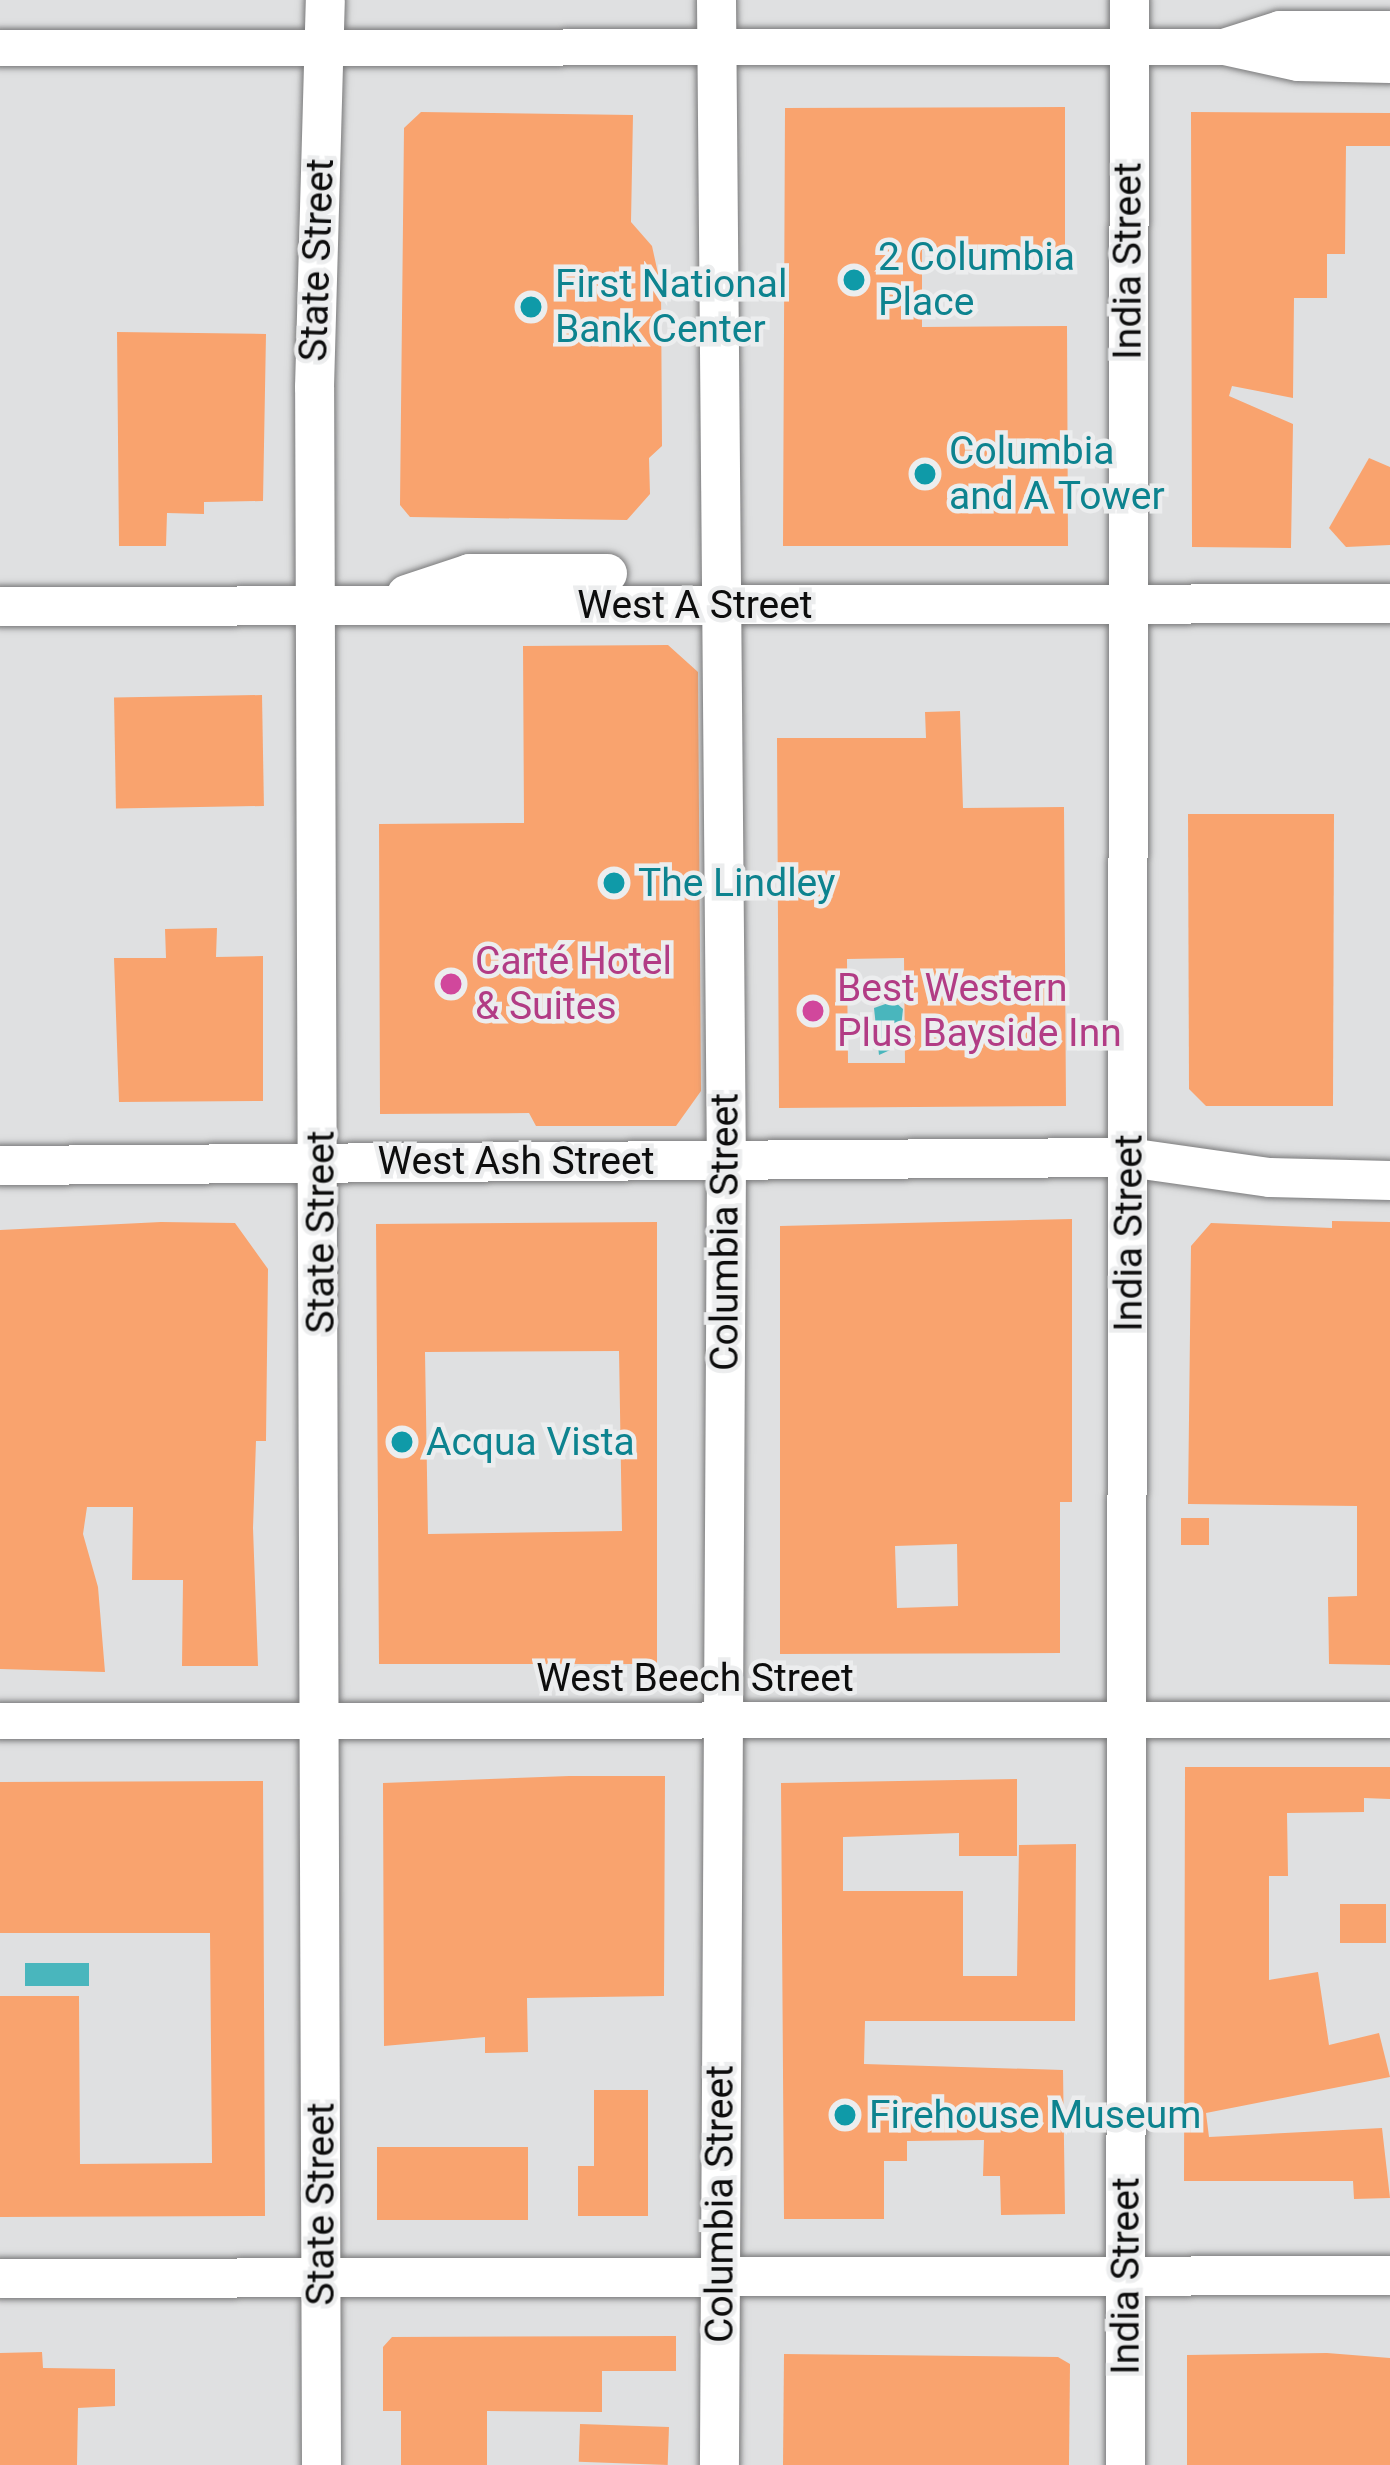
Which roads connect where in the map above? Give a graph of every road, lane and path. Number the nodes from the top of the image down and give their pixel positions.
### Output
1 (325, 0) edge
2 (716, 0) edge
3 (1129, 0) edge
4 (1390, 29) edge
5 (1129, 47) junction
6 (1224, 47) junction
7 (0, 48) edge
8 (324, 48) junction
9 (716, 48) junction
10 (1390, 65) edge
11 (607, 573) dead end
12 (1390, 603) edge
13 (1125, 604) junction
14 (719, 605) junction
15 (0, 606) edge
16 (314, 606) junction
17 (372, 606) junction
18 (1128, 1156) junction
19 (726, 1160) junction
20 (322, 1162) junction
21 (0, 1165) edge
22 (1390, 1180) edge
23 (321, 1720) junction
24 (723, 1720) junction
25 (1131, 1720) junction
26 (1390, 1720) edge
27 (0, 1721) edge
28 (1125, 2272) junction
29 (719, 2274) junction
30 (1390, 2275) edge
31 (321, 2276) junction
32 (0, 2278) edge
33 (321, 2465) edge
34 (719, 2465) edge
35 (1125, 2465) edge

1 - 8 main road, State Street
2 - 9 main road, Columbia Street
3 - 5 main road, India Street
4 - 6 street
5 - 6 street
5 - 9 street
5 - 13 main road, India Street
6 - 10 street
7 - 8 street
8 - 9 street
8 - 16 main road, State Street
9 - 14 main road, Columbia Street
11 - 17 main road
12 - 13 main road, West A Street
13 - 14 main road, West A Street
13 - 18 main road, India Street
14 - 17 main road, West A Street
14 - 19 main road, Columbia Street
15 - 16 main road, West A Street
16 - 17 main road, West A Street
16 - 20 main road, State Street
18 - 19 main road, West Ash Street
18 - 22 main road, West Ash Street
18 - 25 main road, India Street
19 - 20 main road, West Ash Street
19 - 24 main road, Columbia Street
20 - 21 main road, West Ash Street
20 - 23 main road, State Street
23 - 24 street, West Beech Street
23 - 27 street, West Beech Street
23 - 31 main road, State Street
24 - 25 street, West Beech Street
24 - 29 main road, Columbia Street
25 - 26 street, West Beech Street
25 - 28 main road, India Street
28 - 29 main road
28 - 30 main road
28 - 35 main road, India Street
29 - 31 main road
29 - 34 main road, Columbia Street
31 - 32 main road
31 - 33 main road, State Street

